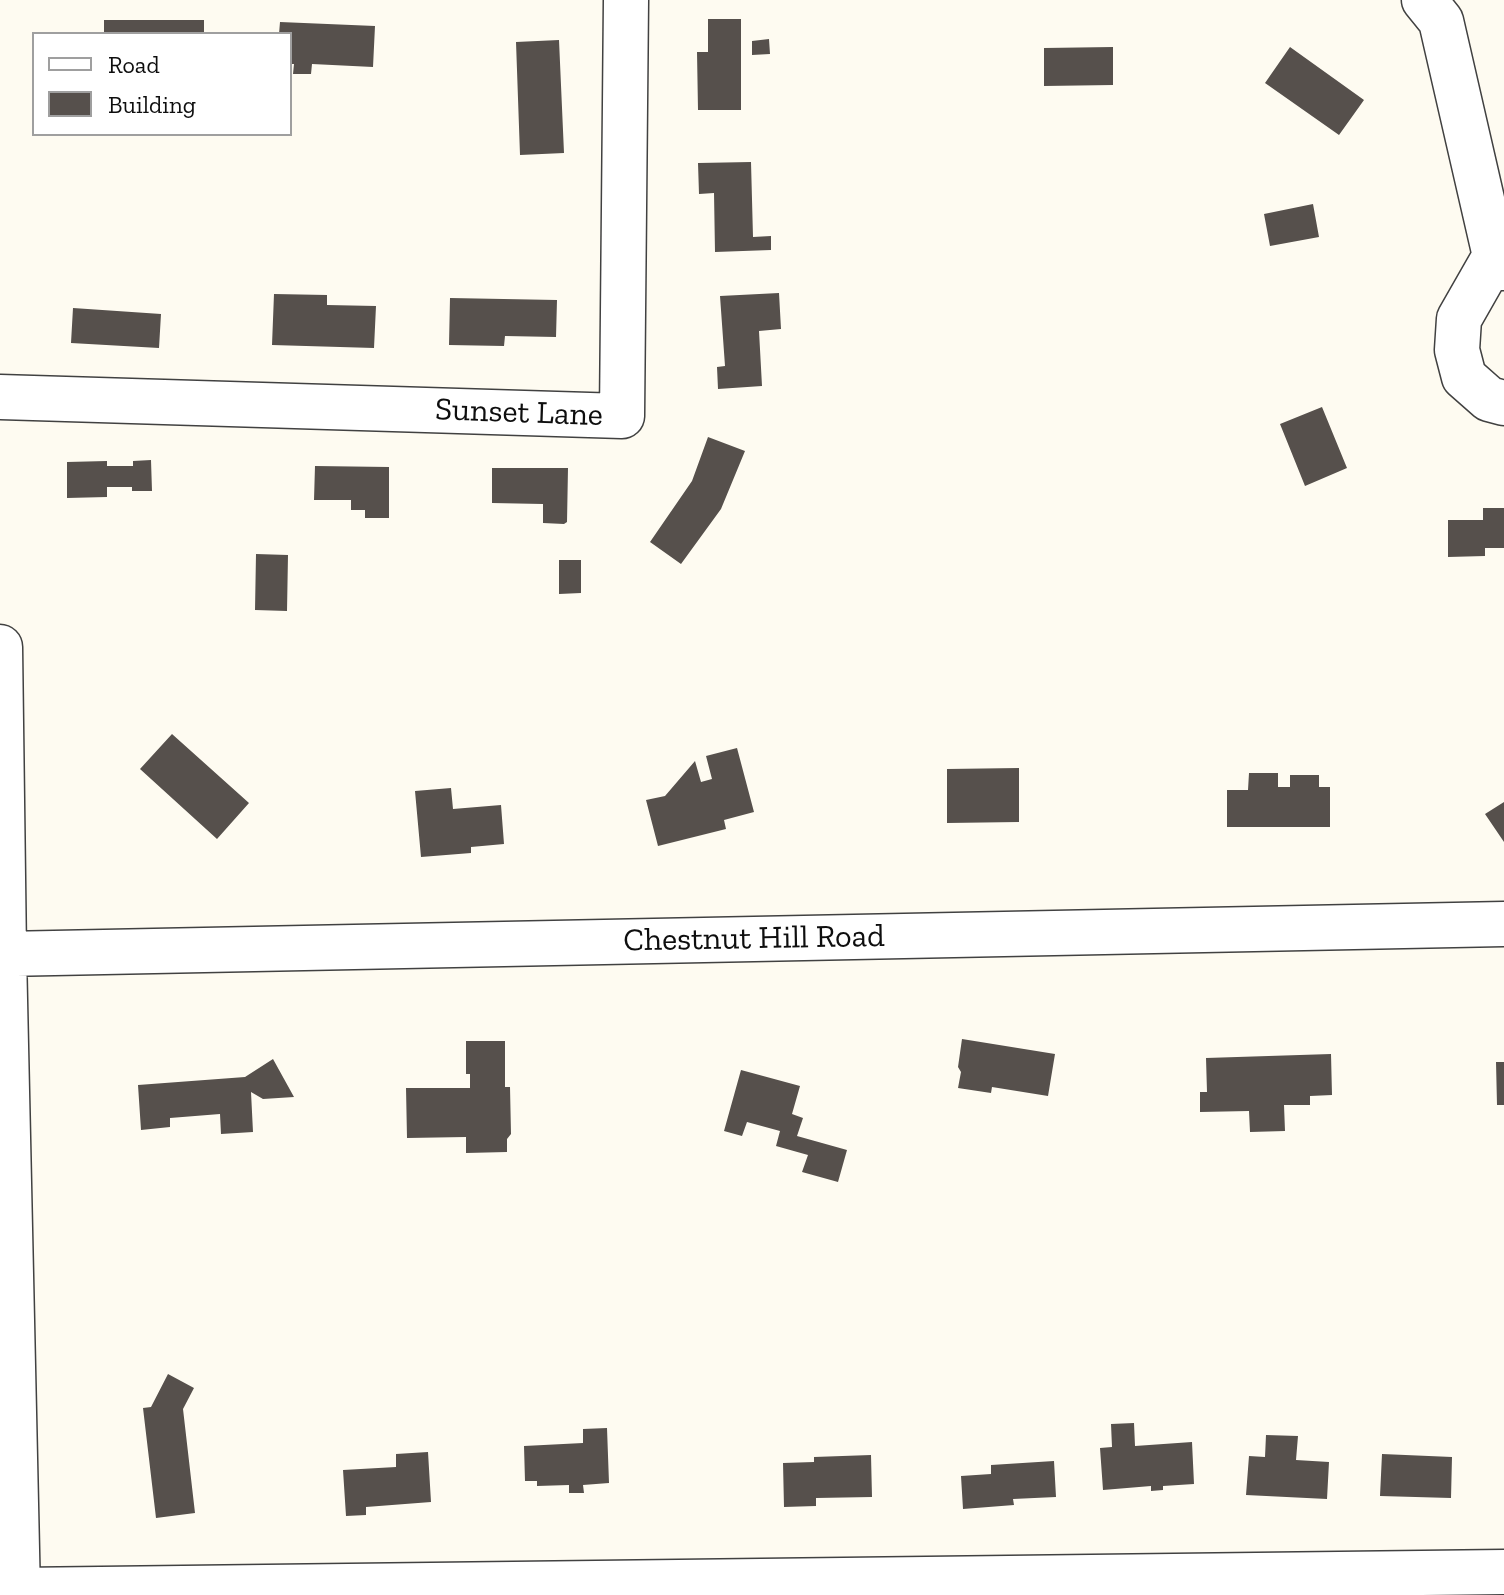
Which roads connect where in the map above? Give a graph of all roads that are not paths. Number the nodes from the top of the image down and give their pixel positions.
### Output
1 (626, 0) edge
2 (1424, 0) edge
3 (1499, 262) edge
4 (0, 397) edge
5 (1504, 403) edge
6 (0, 647) edge
7 (1504, 924) edge
8 (4, 954) junction
9 (1504, 1572) edge
10 (18, 1593) edge

1 - 4 street, Sunset Lane
2 - 3 street
3 - 5 street
6 - 8 street
7 - 8 street, Chestnut Hill Road
8 - 10 street
9 - 10 street

